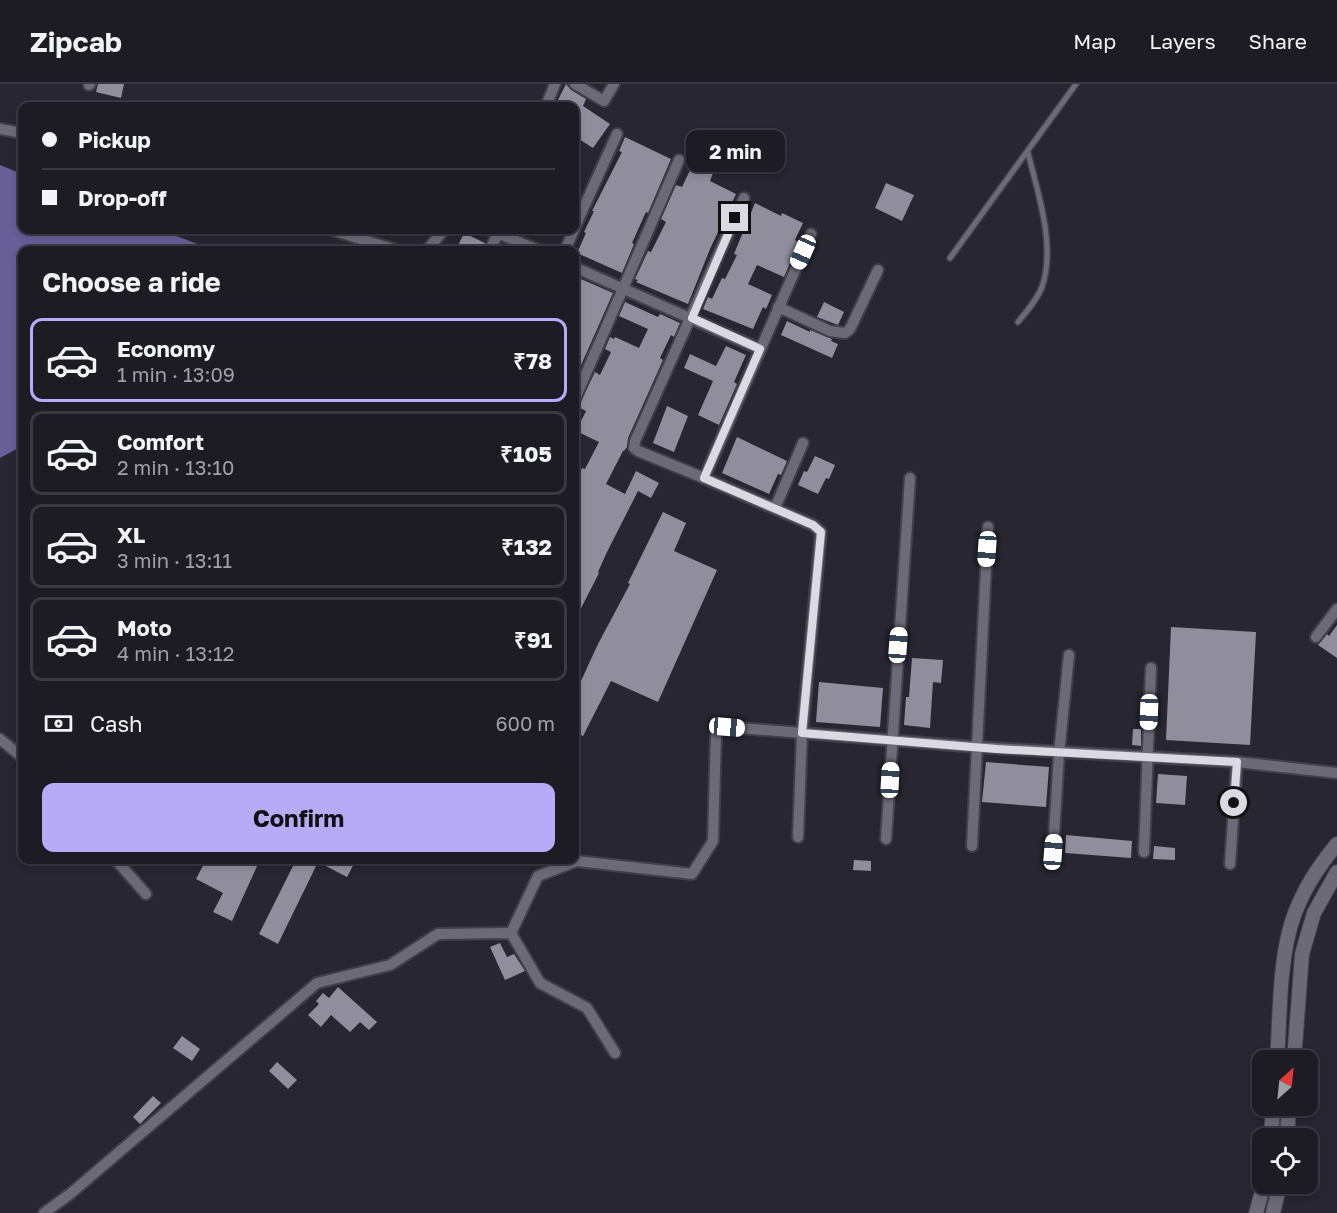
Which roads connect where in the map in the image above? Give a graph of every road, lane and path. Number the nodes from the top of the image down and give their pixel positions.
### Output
1 (555, 84) edge
2 (575, 84) edge
3 (614, 84) edge
4 (1076, 84) edge
5 (548, 102) edge
6 (0, 129) edge
7 (18, 132) edge
8 (617, 134) dead end
9 (1028, 153) junction
10 (679, 160) dead end
11 (744, 198) dead end
12 (579, 218) edge
13 (345, 234) edge
14 (441, 234) edge
15 (501, 234) edge
16 (812, 234) dead end
17 (383, 246) edge
18 (430, 246) edge
19 (529, 246) edge
20 (950, 258) dead end
21 (579, 269) edge
22 (878, 270) dead end
23 (624, 288) junction
24 (778, 307) junction
25 (692, 318) junction
26 (1018, 321) dead end
27 (760, 349) junction
28 (579, 390) edge
29 (803, 443) dead end
30 (704, 478) junction
31 (910, 478) dead end
32 (775, 508) junction
33 (988, 527) dead end
34 (1337, 609) edge
35 (1316, 637) dead end
36 (1069, 655) dead end
37 (1151, 668) dead end
38 (802, 733) junction
39 (0, 739) edge
40 (892, 740) junction
41 (976, 747) junction
42 (1059, 753) junction
43 (18, 755) edge
44 (1148, 756) junction
45 (1237, 762) junction
46 (1337, 773) edge
47 (798, 837) dead end
48 (886, 839) dead end
49 (1337, 844) edge
50 (972, 846) dead end
51 (1053, 852) dead end
52 (1144, 852) dead end
53 (579, 861) edge
54 (120, 864) edge
55 (569, 864) edge
56 (1230, 864) dead end
57 (1337, 872) edge
58 (146, 894) dead end
59 (511, 933) junction
60 (1277, 1050) edge
61 (1295, 1050) edge
62 (615, 1053) dead end
63 (1261, 1194) edge
64 (1278, 1194) edge
65 (44, 1213) edge
66 (1256, 1213) edge
67 (1273, 1213) edge

1 - 5 street
2 - 3 street
4 - 9 lane
6 - 7 street
8 - 12 street
9 - 20 lane
9 - 26 lane
10 - 23 street
11 - 25 street
13 - 17 street
14 - 18 street
15 - 19 street
16 - 24 street
21 - 23 street
22 - 24 street
23 - 25 street
23 - 28 street
24 - 27 street
25 - 27 street
25 - 30 street
27 - 30 street
29 - 32 street
30 - 32 street
31 - 40 street
32 - 38 street
33 - 41 street
34 - 35 street
36 - 42 street
37 - 44 street
38 - 40 street
38 - 47 street
38 - 53 street
39 - 43 street
40 - 41 street
40 - 48 street
41 - 42 street
41 - 50 street
42 - 44 street
42 - 51 street
44 - 45 street
44 - 52 street
45 - 46 street
45 - 56 street
49 - 60 street
54 - 58 street
55 - 59 street
57 - 61 street
59 - 62 street
59 - 65 street
63 - 66 street
64 - 67 street

